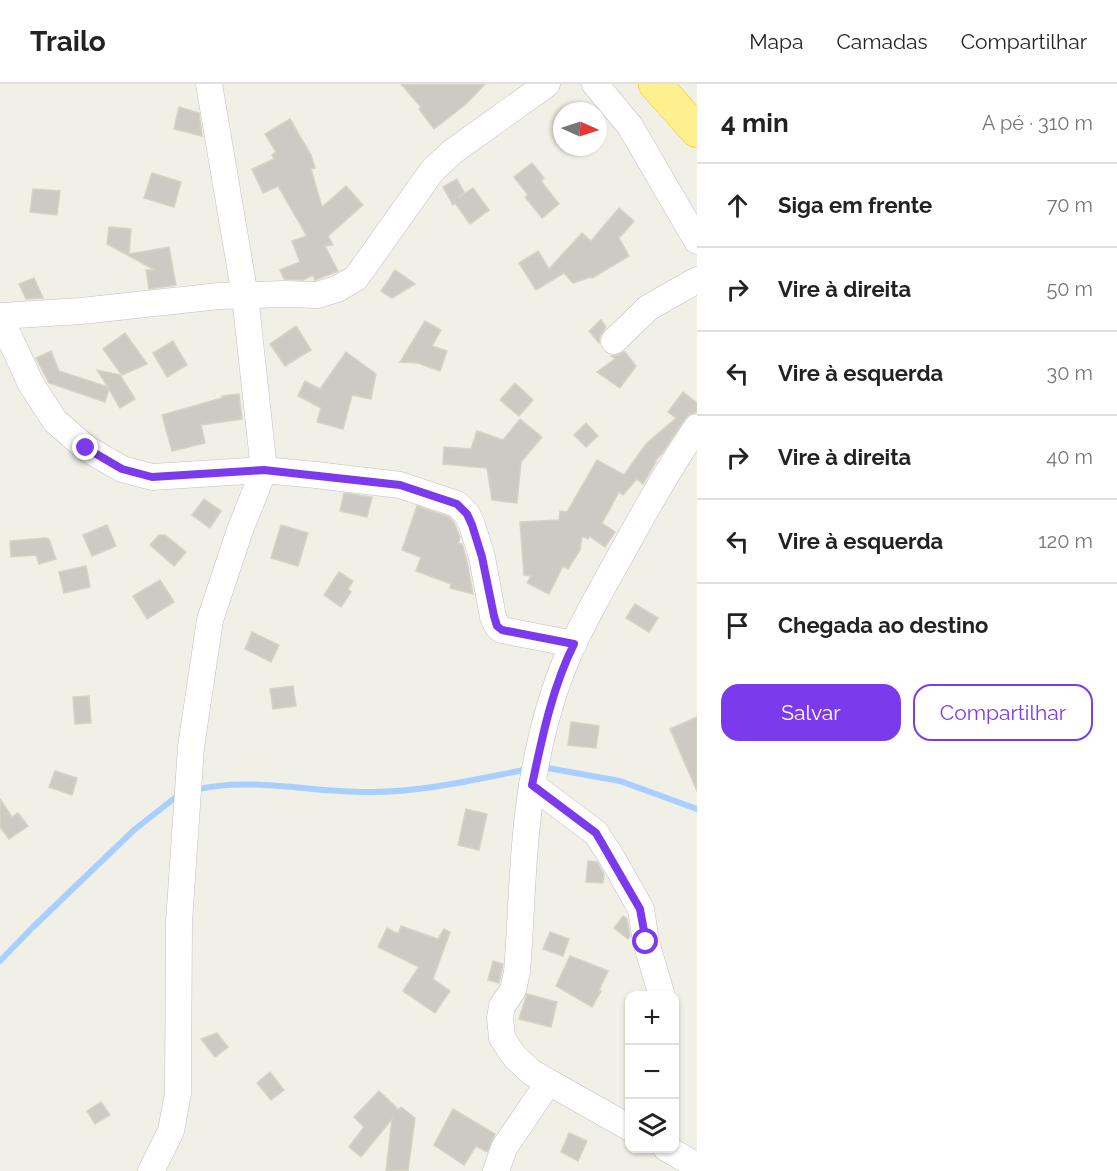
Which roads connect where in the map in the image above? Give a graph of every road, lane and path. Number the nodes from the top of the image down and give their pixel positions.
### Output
1 (209, 84) edge
2 (547, 84) edge
3 (595, 84) edge
4 (655, 84) edge
5 (697, 131) edge
6 (697, 241) edge
7 (697, 280) edge
8 (245, 296) junction
9 (0, 316) edge
10 (614, 341) dead end
11 (697, 427) edge
12 (264, 470) junction
13 (574, 644) junction
14 (532, 785) junction
15 (661, 991) edge
16 (548, 1083) junction
17 (625, 1125) edge
18 (673, 1153) edge
19 (697, 1166) edge
20 (151, 1171) edge
21 (496, 1171) edge

1 - 8 street
2 - 8 street
3 - 6 street
4 - 5 highway
7 - 10 street
8 - 9 street
8 - 12 street
9 - 12 street
11 - 13 street
12 - 13 street
12 - 20 street
13 - 14 street
14 - 15 street
14 - 16 street
16 - 17 street
16 - 21 street
18 - 19 street

